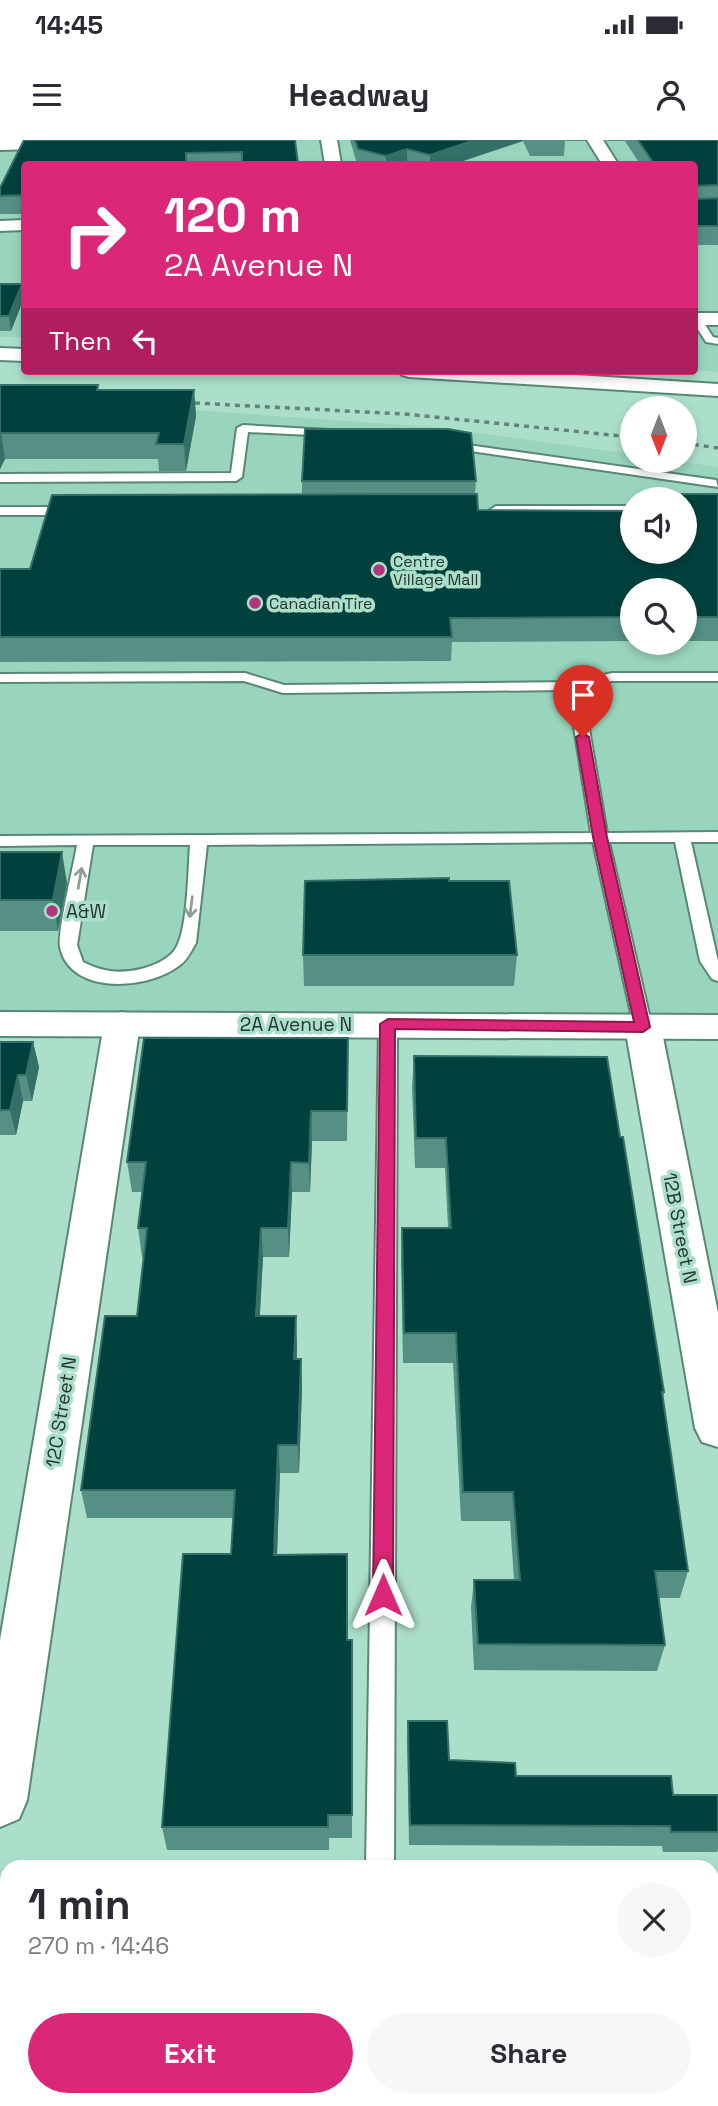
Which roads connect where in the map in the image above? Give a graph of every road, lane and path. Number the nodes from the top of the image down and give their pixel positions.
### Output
1 (329, 140) edge
2 (595, 140) edge
3 (87, 143) edge
4 (2, 146) edge
5 (332, 161) edge
6 (608, 161) edge
7 (21, 225) edge
8 (0, 226) edge
9 (698, 318) edge
10 (718, 319) edge
11 (698, 322) edge
12 (0, 341) edge
13 (718, 341) edge
14 (21, 342) edge
15 (0, 354) edge
16 (21, 355) edge
17 (698, 374) edge
18 (474, 375) edge
19 (718, 375) edge
20 (718, 390) edge
21 (347, 435) edge
22 (437, 443) edge
23 (0, 478) edge
24 (716, 484) edge
25 (481, 510) edge
26 (620, 510) edge
27 (0, 511) edge
28 (82, 511) edge
29 (718, 677) edge
30 (0, 678) edge
31 (574, 687) junction
32 (600, 837) junction
33 (682, 837) junction
34 (718, 837) edge
35 (199, 840) junction
36 (0, 841) edge
37 (86, 841) junction
38 (714, 968) edge
39 (0, 1024) edge
40 (122, 1024) junction
41 (388, 1024) junction
42 (643, 1027) junction
43 (718, 1027) edge
44 (718, 1428) edge
45 (0, 1800) edge
46 (380, 1860) edge

1 - 5 main road
2 - 6 main road
3 - 4 main road
7 - 8 main road
9 - 10 main road
11 - 13 lane
12 - 14 main road
15 - 16 main road
17 - 19 main road
18 - 20 main road
21 - 23 lane
22 - 24 lane
25 - 26 lane
27 - 28 lane
29 - 31 lane
30 - 31 lane
31 - 32 lane
32 - 33 lane
32 - 35 lane
32 - 42 lane
33 - 34 lane
33 - 38 lane
35 - 37 lane
35 -> 37 lane
36 - 37 lane
39 - 40 main road, 2A Avenue N
40 - 41 main road, 2A Avenue N
40 - 45 main road, 12C Street N
41 - 42 main road, 2A Avenue N
41 - 46 lane
42 - 43 main road, 2A Avenue N
42 - 44 main road, 12B Street N

